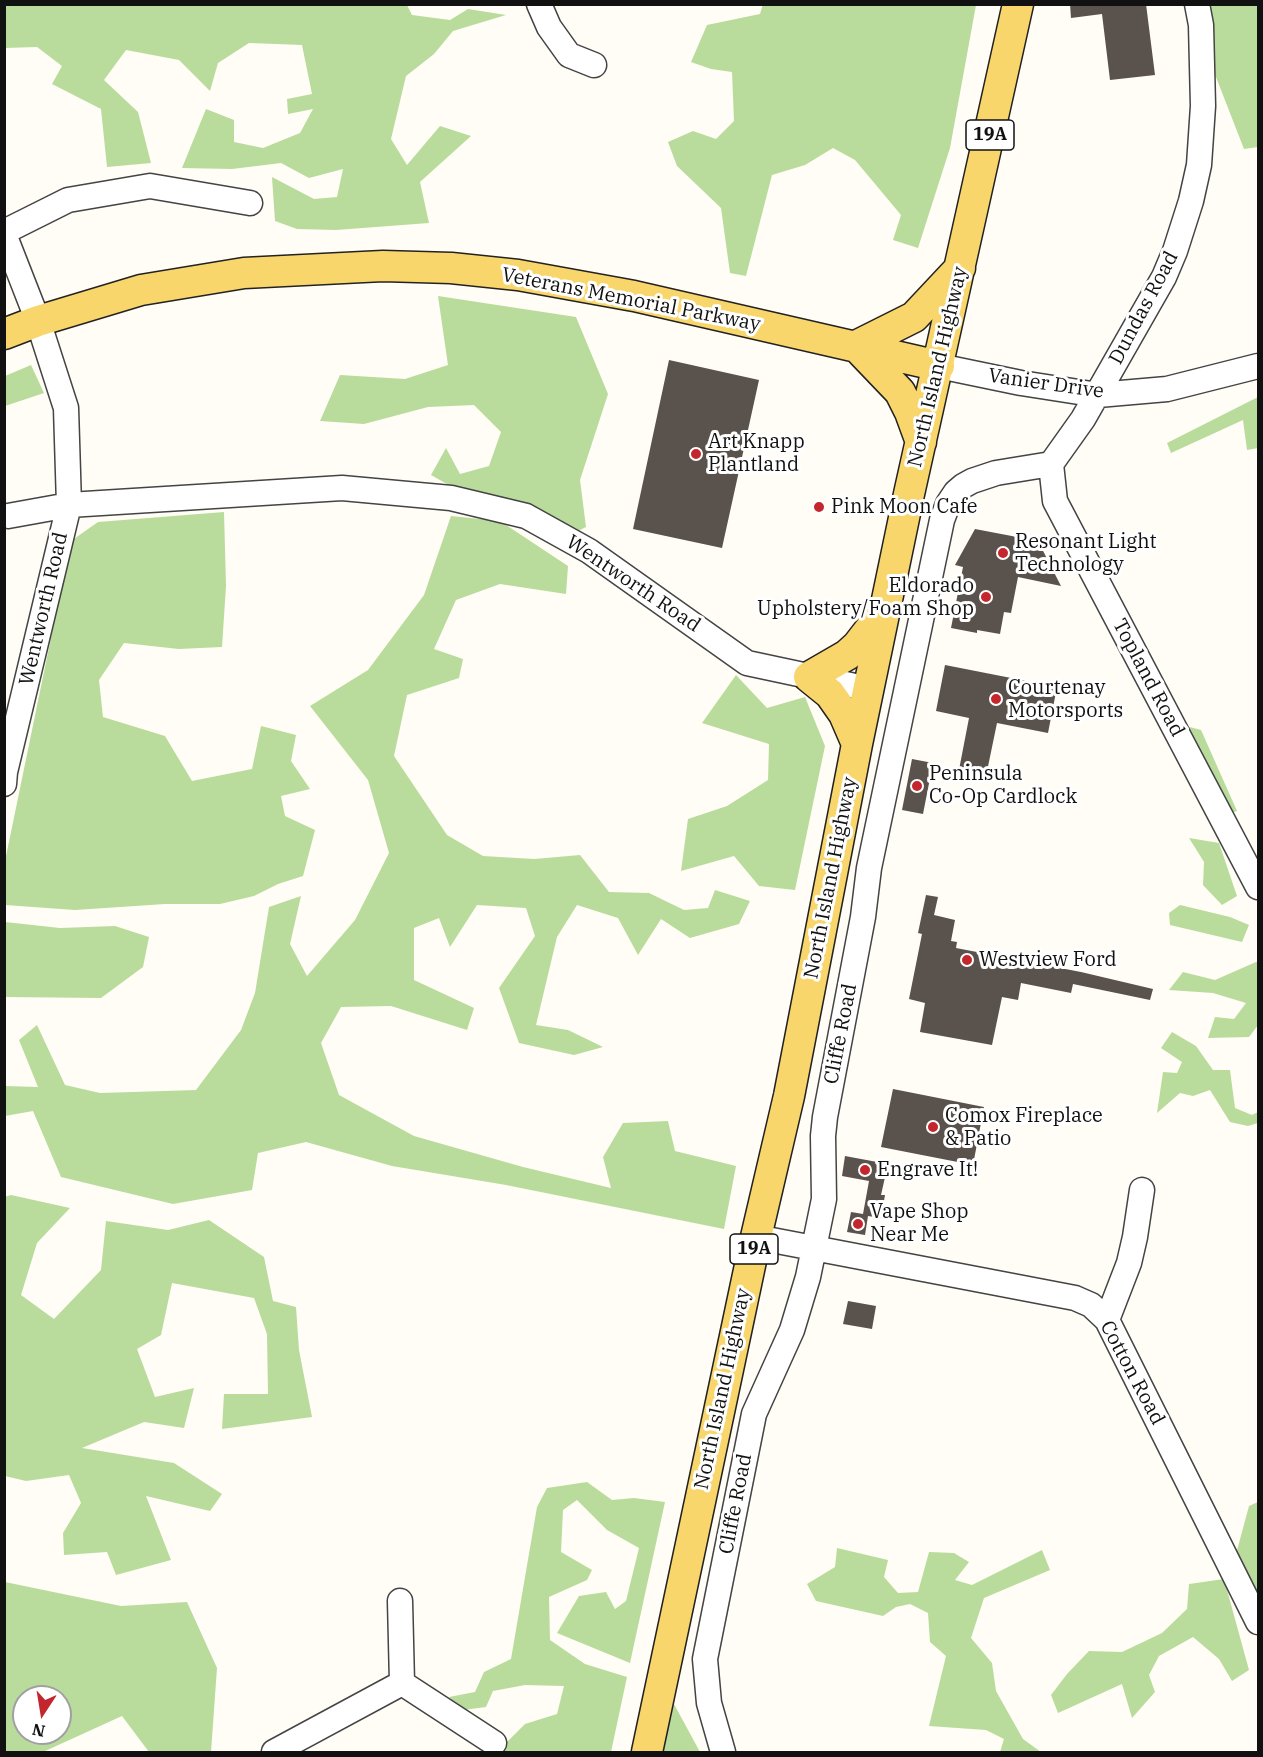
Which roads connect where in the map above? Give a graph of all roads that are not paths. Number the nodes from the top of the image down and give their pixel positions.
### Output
1 (539, 4) edge
2 (1018, 4) edge
3 (1197, 4) edge
4 (594, 65) dead end
5 (250, 203) dead end
6 (4, 233) edge
7 (961, 266) junction
8 (38, 321) junction
9 (4, 334) edge
10 (856, 346) junction
11 (939, 366) junction
12 (1258, 366) edge
13 (1098, 395) junction
14 (921, 442) junction
15 (1051, 464) junction
16 (69, 505) junction
17 (6, 523) edge
18 (885, 609) junction
19 (810, 676) junction
20 (869, 689) junction
21 (856, 744) junction
22 (5, 776) edge
23 (1258, 887) edge
24 (1142, 1190) dead end
25 (756, 1237) junction
26 (814, 1248) junction
27 (1107, 1320) junction
28 (400, 1601) dead end
29 (1258, 1622) edge
30 (402, 1683) junction
31 (494, 1743) dead end
32 (274, 1752) edge
33 (647, 1752) edge
34 (723, 1752) edge

1 - 4 street
2 - 7 main road, North Island Highway / 19A
3 - 13 street, Dundas Road
5 - 6 street
6 - 8 street, Wentworth Road
7 - 10 main road
7 - 11 main road, North Island Highway / 19A
8 - 9 main road, Veterans Memorial Parkway
8 - 10 main road, Veterans Memorial Parkway
8 - 16 street, Wentworth Road
10 - 11 main road, Veterans Memorial Parkway
10 - 14 main road
11 - 13 street, Vanier Drive
11 - 14 main road, North Island Highway / 19A
12 - 13 street, Vanier Drive
13 - 15 street
14 - 18 main road, North Island Highway / 19A
15 - 23 street, Topland Road
15 - 26 street, Cliffe Road
16 - 17 street
16 - 19 street, Wentworth Road
16 - 22 street, Wentworth Road
18 - 19 main road
18 - 20 main road, North Island Highway / 19A
19 - 20 street, Wentworth Road
19 - 21 main road
20 - 21 main road, North Island Highway / 19A
21 - 25 main road, North Island Highway / 19A
24 - 27 street
25 - 26 street, Cotton Road
25 - 33 main road, North Island Highway / 19A
26 - 27 street, Cotton Road
26 - 34 street, Cliffe Road
27 - 29 street, Cotton Road
28 - 30 street
30 - 31 street
30 - 32 street

